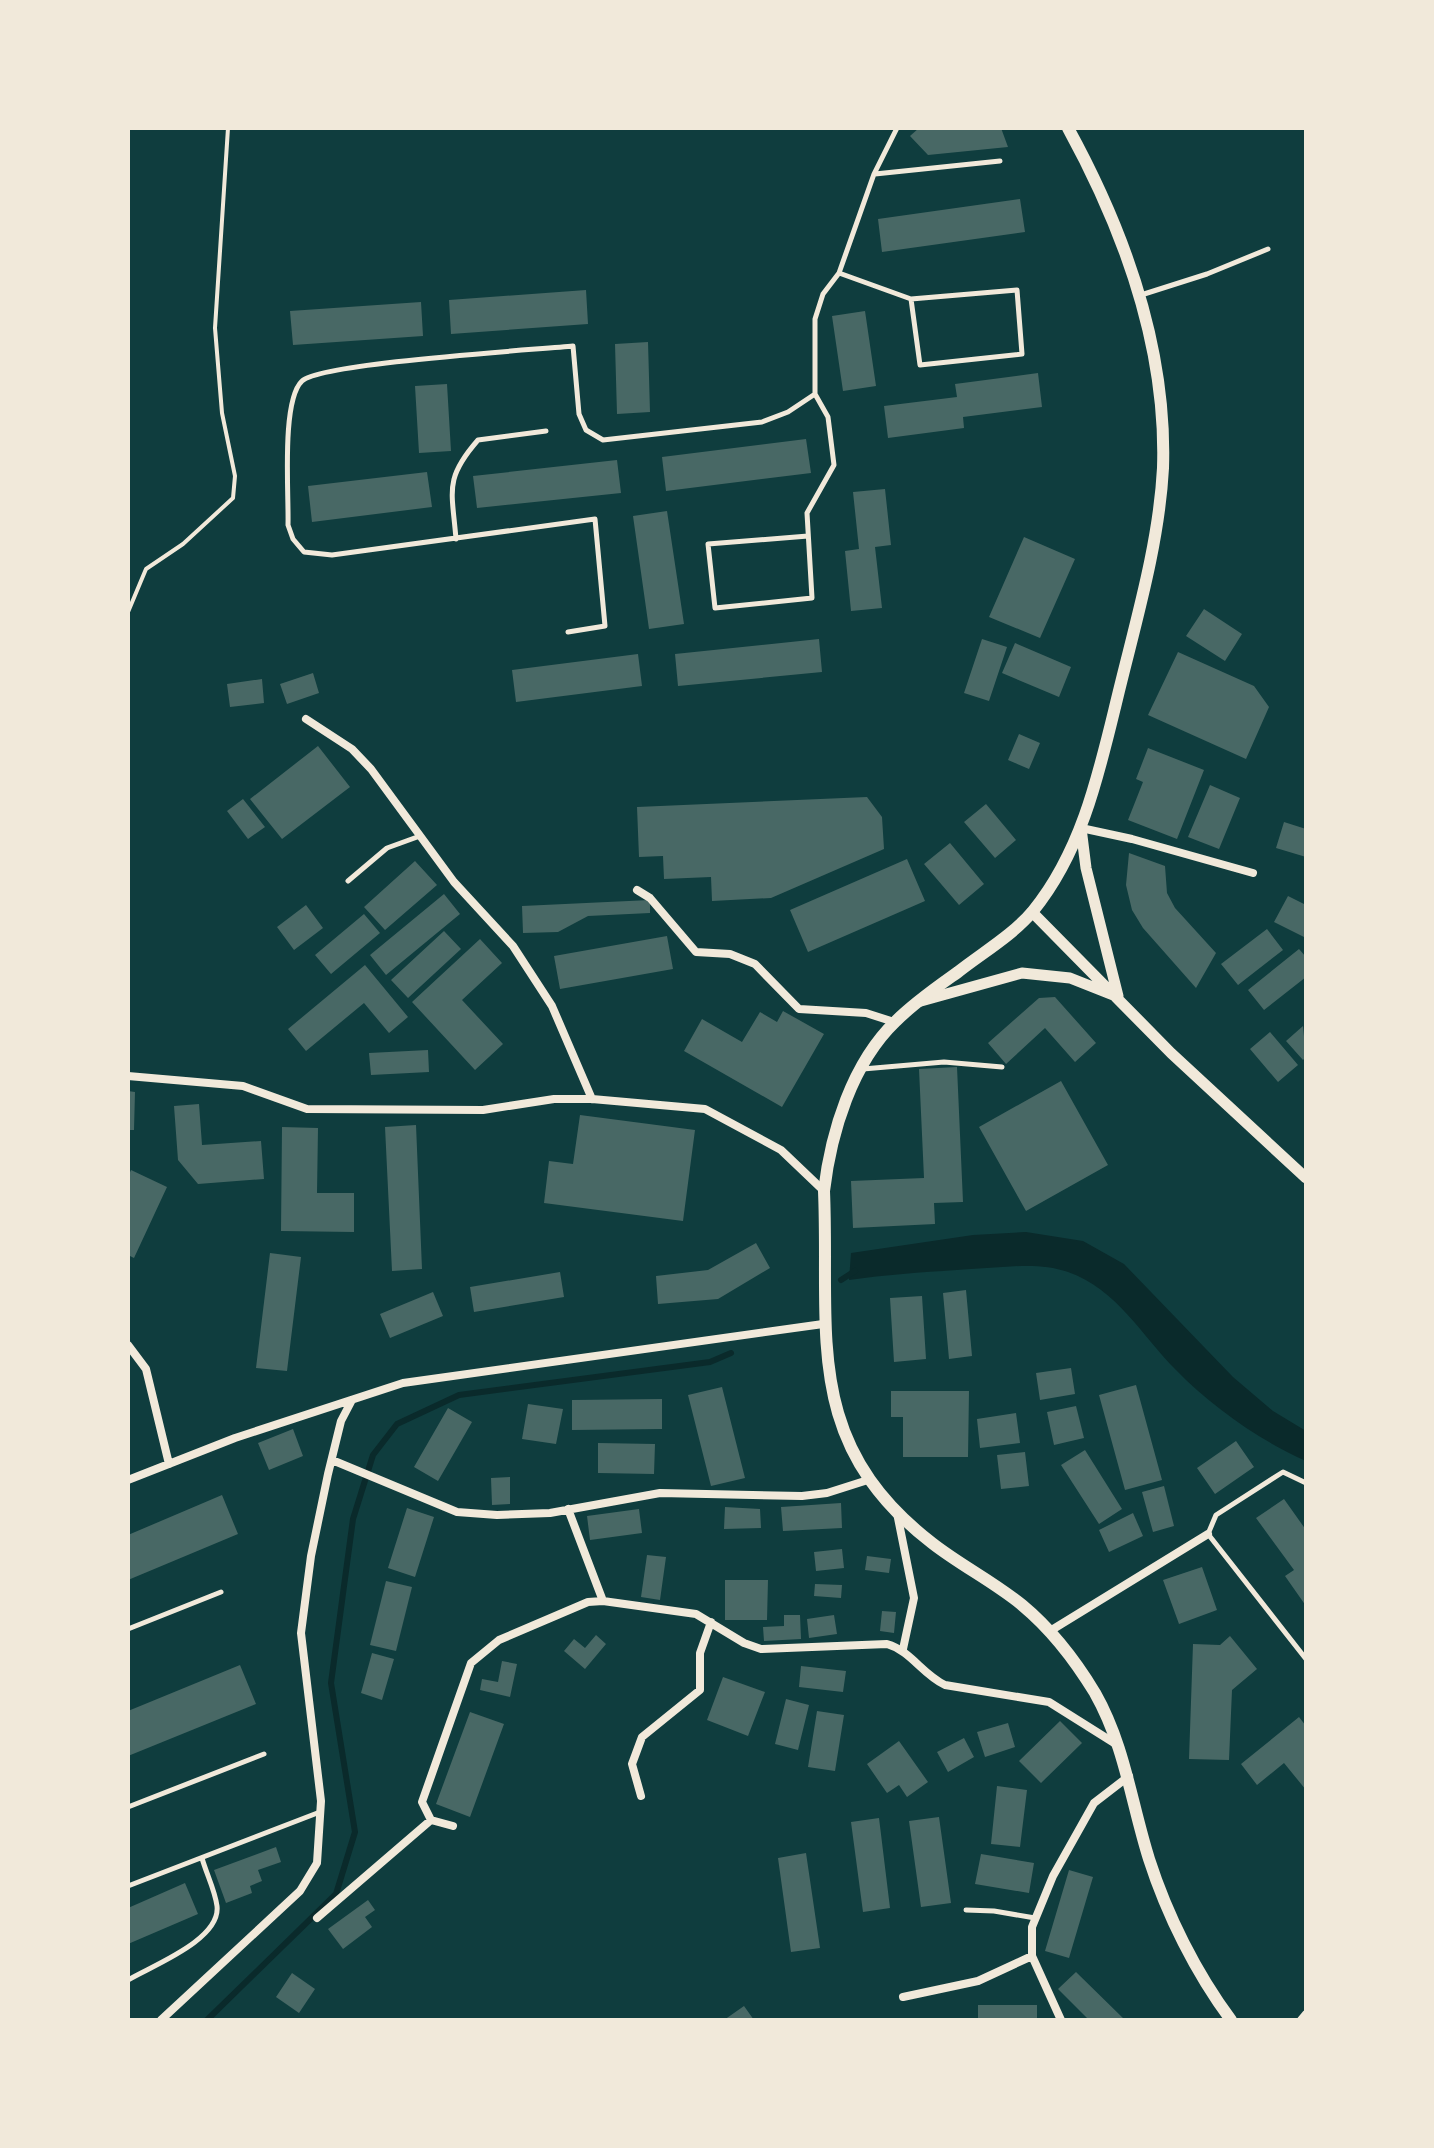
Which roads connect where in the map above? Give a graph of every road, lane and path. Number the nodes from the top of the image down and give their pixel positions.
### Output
1 (228, 128) edge
2 (897, 128) edge
3 (1068, 128) edge
4 (1000, 161) dead end
5 (874, 174) junction
6 (1268, 249) dead end
7 (839, 273) junction
8 (1140, 295) junction
9 (911, 299) junction
10 (815, 394) junction
11 (546, 431) dead end
12 (808, 536) dead end
13 (456, 539) junction
14 (128, 612) edge
15 (568, 632) dead end
16 (306, 719) dead end
17 (1081, 828) junction
18 (421, 836) junction
19 (1253, 873) dead end
20 (348, 881) dead end
21 (637, 890) dead end
22 (1032, 912) junction
23 (1118, 997) junction
24 (917, 1002) junction
25 (894, 1022) junction
26 (1002, 1067) dead end
27 (862, 1069) junction
28 (128, 1076) edge
29 (592, 1099) junction
30 (1306, 1178) edge
31 (824, 1191) junction
32 (823, 1324) junction
33 (128, 1345) edge
34 (352, 1400) junction
35 (332, 1460) junction
36 (169, 1464) junction
37 (871, 1479) junction
38 (128, 1480) edge
39 (1306, 1483) edge
40 (568, 1509) junction
41 (897, 1513) junction
42 (1208, 1534) junction
43 (221, 1592) dead end
44 (603, 1601) junction
45 (711, 1622) junction
46 (128, 1629) edge
47 (1050, 1631) junction
48 (1306, 1646) edge
49 (1297, 1647) junction
50 (903, 1649) junction
51 (1306, 1659) edge
52 (1120, 1747) junction
53 (264, 1754) dead end
54 (1129, 1775) junction
55 (641, 1796) dead end
56 (128, 1807) edge
57 (321, 1812) junction
58 (431, 1820) junction
59 (453, 1826) dead end
60 (202, 1858) junction
61 (128, 1886) edge
62 (966, 1910) dead end
63 (317, 1918) dead end
64 (1036, 1919) junction
65 (1032, 1956) junction
66 (128, 1980) edge
67 (903, 1997) dead end
68 (1306, 2014) edge
69 (161, 2020) edge
70 (1061, 2020) edge
71 (1231, 2020) edge
72 (1301, 2020) edge

1 - 14 path
2 - 5 lane
3 - 8 main road
4 - 5 lane
5 - 7 lane
6 - 8 lane
7 - 9 lane
7 - 10 lane
8 - 17 main road
9 - 9 lane
10 - 12 lane
10 - 13 lane
11 - 13 lane
13 - 15 lane
16 - 18 street
17 - 19 street
17 - 22 main road
17 - 23 street
18 - 20 lane
18 - 29 street
21 - 25 street
22 - 23 street
22 - 24 main road
23 - 24 street
23 - 30 street
24 - 25 main road
25 - 27 main road
26 - 27 lane
27 - 31 main road
28 - 29 street
29 - 31 street
31 - 32 main road
32 - 34 street
32 - 37 main road
33 - 36 street
34 - 35 street
34 - 36 street
35 - 40 street
35 - 57 street
36 - 38 street
37 - 40 street
37 - 41 main road
39 - 42 lane
40 - 44 street
41 - 47 main road
41 - 50 street
42 - 47 street
42 - 49 lane
43 - 46 lane
44 - 45 street
44 - 58 street
45 - 50 street
45 - 55 street
47 - 52 main road
48 - 49 lane
49 - 51 lane
50 - 52 street
52 - 54 main road
53 - 56 lane
54 - 64 street
54 - 71 main road
57 - 60 lane
57 - 69 street
58 - 59 street
58 - 63 street
60 - 61 lane
60 - 66 lane
62 - 64 lane
64 - 65 street
65 - 67 street
65 - 70 street
68 - 72 street

